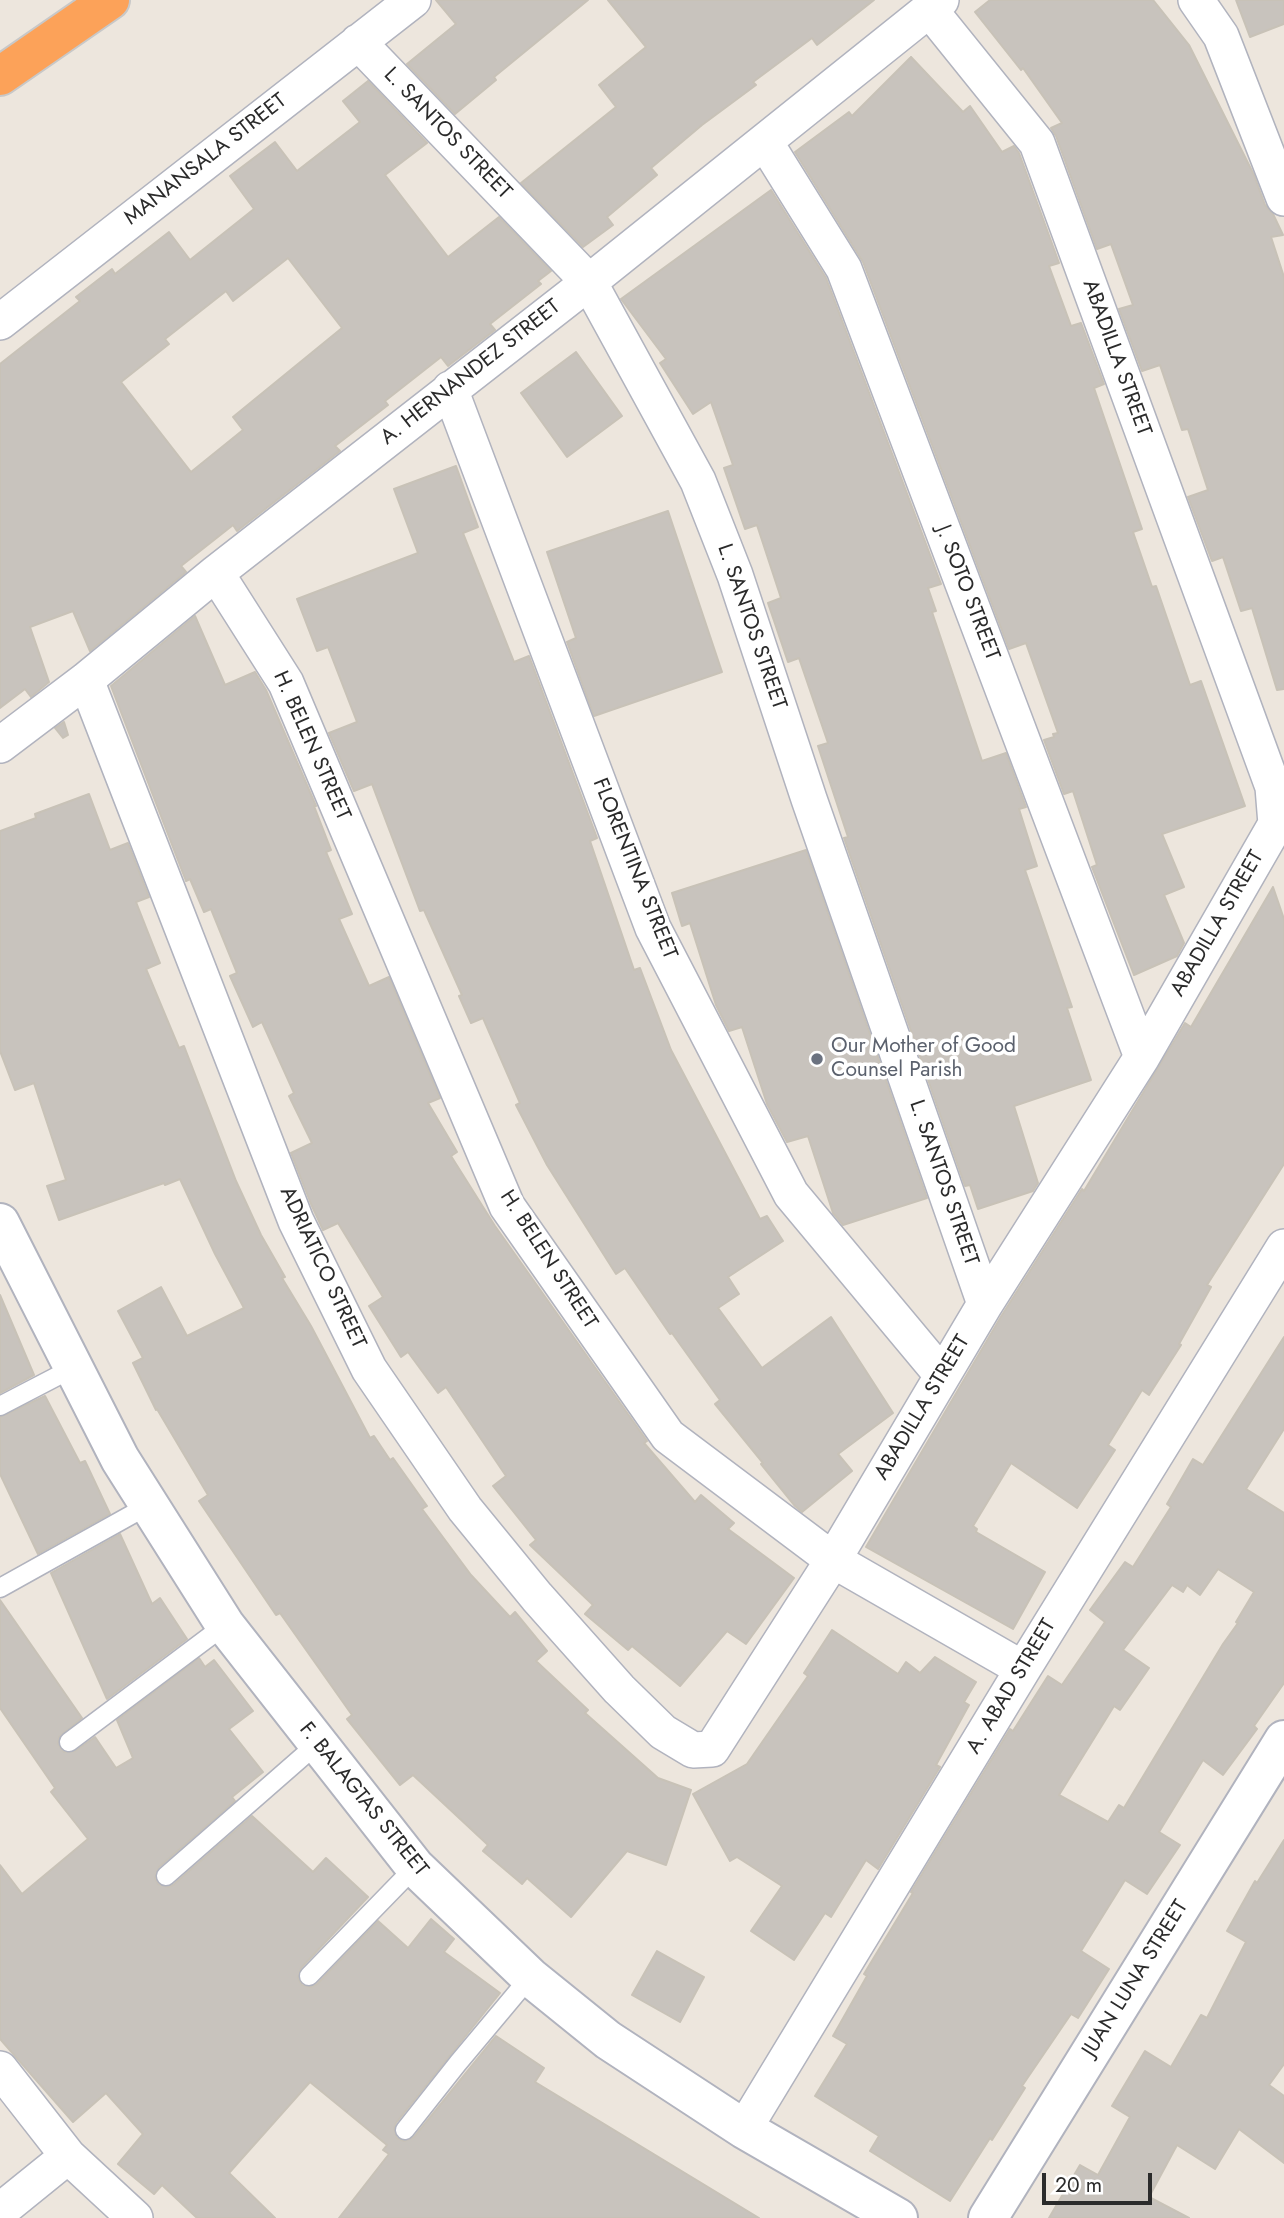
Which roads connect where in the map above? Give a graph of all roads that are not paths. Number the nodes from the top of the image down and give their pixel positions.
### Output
1 (110, 0) edge
2 (414, 0) edge
3 (1196, 0) edge
4 (935, 5) edge
5 (358, 41) junction
6 (0, 76) edge
7 (765, 142) junction
8 (1284, 198) edge
9 (589, 282) junction
10 (0, 322) edge
11 (450, 389) junction
12 (216, 572) junction
13 (86, 680) junction
14 (0, 745) edge
15 (1142, 1057) junction
16 (1, 1230) edge
17 (1284, 1247) edge
18 (985, 1304) junction
19 (73, 1368) junction
20 (942, 1375) junction
21 (0, 1406) edge
22 (149, 1505) junction
23 (833, 1560) junction
24 (0, 1588) edge
25 (225, 1625) junction
26 (1023, 1669) junction
27 (1284, 1740) edge
28 (69, 1742) dead end
29 (317, 1744) junction
30 (712, 1749) joint
31 (415, 1867) junction
32 (166, 1876) dead end
33 (309, 1976) dead end
34 (530, 1978) junction
35 (0, 2069) edge
36 (744, 2129) junction
37 (405, 2130) dead end
38 (68, 2156) junction
39 (0, 2211) edge
40 (135, 2218) edge
41 (898, 2218) edge
42 (988, 2218) edge

1 - 6 highway
2 - 5 street, MANANSALA STREET
3 - 8 street
4 - 7 street, A. HERNANDEZ STREET
4 - 15 street, ABADILLA STREET
5 - 9 street, L. SANTOS STREET
5 - 10 street, MANANSALA STREET
7 - 9 street, A. HERNANDEZ STREET
7 - 15 street, J. SOTO STREET
9 - 11 street, A. HERNANDEZ STREET
9 - 18 street, L. SANTOS STREET
11 - 12 street, A. HERNANDEZ STREET
11 - 20 street, FLORENTINA STREET
12 - 13 street, A. HERNANDEZ STREET
12 - 23 street, H. BELEN STREET
13 - 14 street, A. HERNANDEZ STREET
13 - 30 street, ADRIATICO STREET
15 - 18 street, ABADILLA STREET
16 - 19 main road, F. BALAGTAS STREET
17 - 26 street, A. ABAD STREET
18 - 20 street, ABADILLA STREET
19 - 21 lane
19 - 22 main road, F. BALAGTAS STREET
20 - 23 street, ABADILLA STREET
22 - 24 lane
22 - 25 main road, F. BALAGTAS STREET
23 - 26 street, H. BELEN STREET
23 - 30 street, ABADILLA STREET
25 - 28 lane
25 - 29 main road, F. BALAGTAS STREET
26 - 36 street, A. ABAD STREET
27 - 42 main road, JUAN LUNA STREET
29 - 31 main road, F. BALAGTAS STREET
29 - 32 lane
31 - 33 lane
31 - 34 main road, F. BALAGTAS STREET
34 - 36 main road, F. BALAGTAS STREET
34 - 37 lane
35 - 38 street
36 - 41 main road, F. BALAGTAS STREET
38 - 39 street
38 - 40 street

